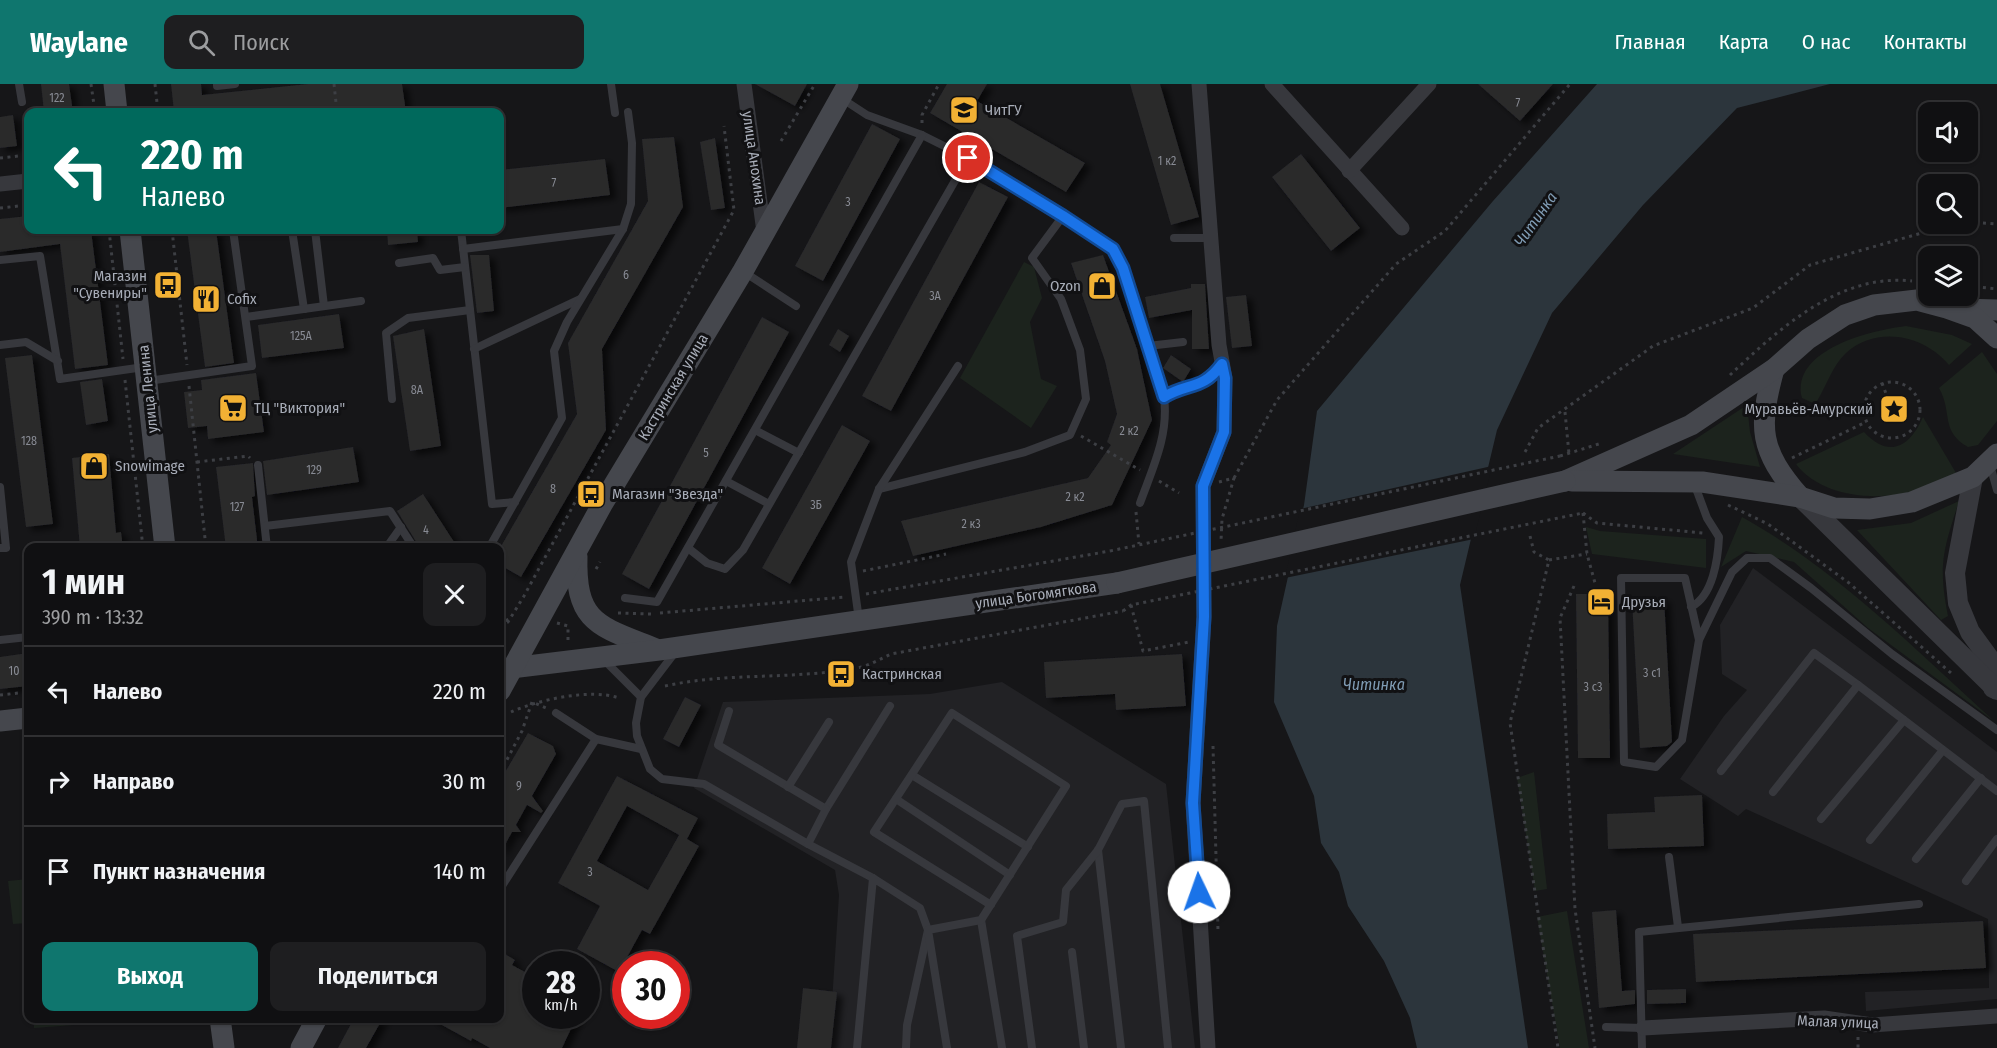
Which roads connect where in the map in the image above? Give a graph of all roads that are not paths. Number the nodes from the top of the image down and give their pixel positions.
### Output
1 (20, 84) edge
2 (114, 84) edge
3 (217, 84) edge
4 (235, 84) edge
5 (611, 84) edge
6 (744, 84) edge
7 (1199, 84) edge
8 (1272, 84) edge
9 (1429, 84) edge
10 (844, 91) edge
11 (22, 102) dead end
12 (117, 108) edge
13 (628, 112) dead end
14 (615, 113) dead end
15 (922, 135) junction
16 (968, 158) junction
17 (1349, 171) junction
18 (24, 181) edge
19 (0, 184) edge
20 (1063, 216) junction
21 (1402, 228) dead end
22 (623, 229) junction
23 (764, 232) junction
24 (130, 234) edge
25 (234, 234) edge
26 (293, 234) edge
27 (315, 234) edge
28 (461, 234) edge
29 (1174, 238) dead end
30 (1210, 238) junction
31 (463, 249) junction
32 (0, 260) edge
33 (399, 262) dead end
34 (465, 267) junction
35 (743, 271) junction
36 (582, 298) junction
37 (361, 301) dead end
38 (324, 306) junction
39 (796, 306) dead end
40 (1947, 308) junction
41 (304, 309) junction
42 (470, 310) junction
43 (1997, 310) edge
44 (246, 317) junction
45 (1997, 338) edge
46 (1183, 342) dead end
47 (0, 345) edge
48 (1148, 346) junction
49 (474, 349) junction
50 (58, 361) junction
51 (1222, 364) junction
52 (958, 366) dead end
53 (1774, 369) junction
54 (146, 374) junction
55 (1164, 397) junction
56 (392, 399) dead end
57 (755, 429) junction
58 (799, 453) junction
59 (258, 465) road end
60 (1986, 465) edge
61 (726, 481) junction
62 (1565, 481) junction
63 (1693, 482) junction
64 (0, 487) edge
65 (879, 489) junction
66 (1997, 490) edge
67 (1800, 497) junction
68 (514, 502) junction
69 (1138, 503) road end
70 (769, 504) junction
71 (265, 526) junction
72 (401, 527) junction
73 (164, 543) edge
74 (267, 543) edge
75 (390, 543) edge
76 (411, 543) edge
77 (492, 543) edge
78 (0, 548) edge
79 (688, 548) junction
80 (577, 551) junction
81 (625, 598) dead end
82 (1691, 607) junction
83 (859, 621) junction
84 (24, 637) edge
85 (0, 640) edge
86 (1699, 640) junction
87 (669, 649) junction
88 (601, 657) junction
89 (504, 667) edge
90 (1858, 685) junction
91 (1995, 689) edge
92 (641, 697) junction
93 (890, 706) dead end
94 (729, 711) dead end
95 (556, 713) road end
96 (24, 718) edge
97 (1904, 720) junction
98 (0, 721) edge
99 (829, 722) dead end
100 (1997, 730) edge
101 (596, 739) junction
102 (641, 749) junction
103 (1943, 750) junction
104 (1722, 771) dead end
105 (912, 775) junction
106 (1981, 778) junction
107 (788, 787) junction
108 (1997, 791) edge
109 (1773, 792) dead end
110 (896, 800) junction
111 (826, 809) junction
112 (1821, 819) dead end
113 (1997, 839) edge
114 (1870, 840) dead end
115 (808, 844) junction
116 (1028, 847) junction
117 (1098, 850) junction
118 (1669, 857) dead end
119 (1917, 859) dead end
120 (1010, 875) junction
121 (873, 878) junction
122 (1966, 881) dead end
123 (504, 882) edge
124 (1919, 904) dead end
125 (991, 905) junction
126 (981, 920) junction
127 (1678, 927) junction
128 (928, 930) junction
129 (1072, 952) dead end
130 (1997, 1016) edge
131 (221, 1023) edge
132 (314, 1023) edge
133 (1606, 1027) dead end
134 (1643, 1028) junction
135 (224, 1048) edge
136 (301, 1048) edge
137 (857, 1048) edge
138 (906, 1048) edge
139 (946, 1048) edge
140 (1002, 1048) edge
141 (1032, 1048) edge
142 (1084, 1048) edge
143 (1121, 1048) edge
144 (1168, 1048) edge
145 (1208, 1048) edge
146 (1642, 1048) edge

1 - 11 lane
2 - 12 main road
3 - 4 lane
5 - 14 lane
6 - 23 street, улица Анохина
7 - 30 street
8 - 17 street
9 - 17 street
10 - 15 lane
10 - 23 main road, Кастринская улица
13 - 22 lane
15 - 16 lane
15 - 57 lane
16 - 20 lane
16 - 58 lane
17 - 21 street
18 - 19 street
20 - 48 lane
20 - 65 lane
22 - 31 lane
22 - 36 lane
23 - 35 main road, Кастринская улица
24 - 54 main road, улица Ленина
25 - 44 lane
26 - 41 lane
27 - 38 lane
28 - 31 lane
29 - 30 lane
30 - 51 street
31 - 34 lane
32 - 50 lane
33 - 34 lane
34 - 42 lane
35 - 39 lane
35 - 80 main road, Кастринская улица
36 - 49 lane
36 - 68 lane
37 - 38 lane
38 - 41 lane
40 - 43 main road
40 - 45 main road
40 - 53 main road
41 - 44 lane
42 - 49 lane
42 - 56 lane
44 - 54 lane
46 - 48 lane
47 - 50 lane
48 - 55 lane
49 - 68 lane
50 - 54 lane
51 - 55 lane
51 - 145 street
52 - 65 lane
53 - 62 main road
53 - 67 main road
54 - 73 main road, улица Ленина
55 - 69 lane
57 - 58 lane
57 - 61 lane
58 - 70 lane
59 - 71 lane
60 - 66 lane
60 - 67 main road
60 - 91 street
61 - 70 lane
61 - 79 lane
62 - 63 main road
62 - 83 main road, улица Богомягкова, bridge
63 - 67 main road
63 - 82 lane
64 - 78 lane
65 - 83 lane
67 - 91 street
68 - 77 lane
70 - 79 lane
71 - 72 lane
71 - 74 lane
72 - 75 lane
72 - 76 lane
79 - 81 lane
80 - 87 main road
80 - 89 main road, Кастринская улица
82 - 86 lane
82 - 86 lane
83 - 87 main road, улица Богомягкова
84 - 85 lane
86 - 100 lane
87 - 88 main road, улица Богомягкова
87 - 92 lane
88 - 89 main road, улица Богомягкова
88 - 92 lane
90 - 97 lane
90 - 104 lane
90 - 109 lane
92 - 102 lane
93 - 111 lane
94 - 107 lane
95 - 101 lane
96 - 98 main road
97 - 103 lane
97 - 112 lane
99 - 107 lane
101 - 102 lane
101 - 123 lane
102 - 115 lane
103 - 106 lane
103 - 114 lane
105 - 110 lane
105 - 116 lane
105 - 116 lane
106 - 108 lane
106 - 119 lane
107 - 111 lane
110 - 120 lane
110 - 125 lane
111 - 115 lane
113 - 122 lane
115 - 121 lane
116 - 120 lane
117 - 141 lane
117 - 143 lane
117 - 144 lane
118 - 127 lane
120 - 125 lane
121 - 128 lane
121 - 137 lane
124 - 127 lane
125 - 126 lane
126 - 128 lane
126 - 140 lane
127 - 134 lane
128 - 138 lane
128 - 139 lane
129 - 142 lane
130 - 134 street, Малая улица
131 - 135 main road
132 - 136 main road
133 - 134 lane
134 - 146 lane

